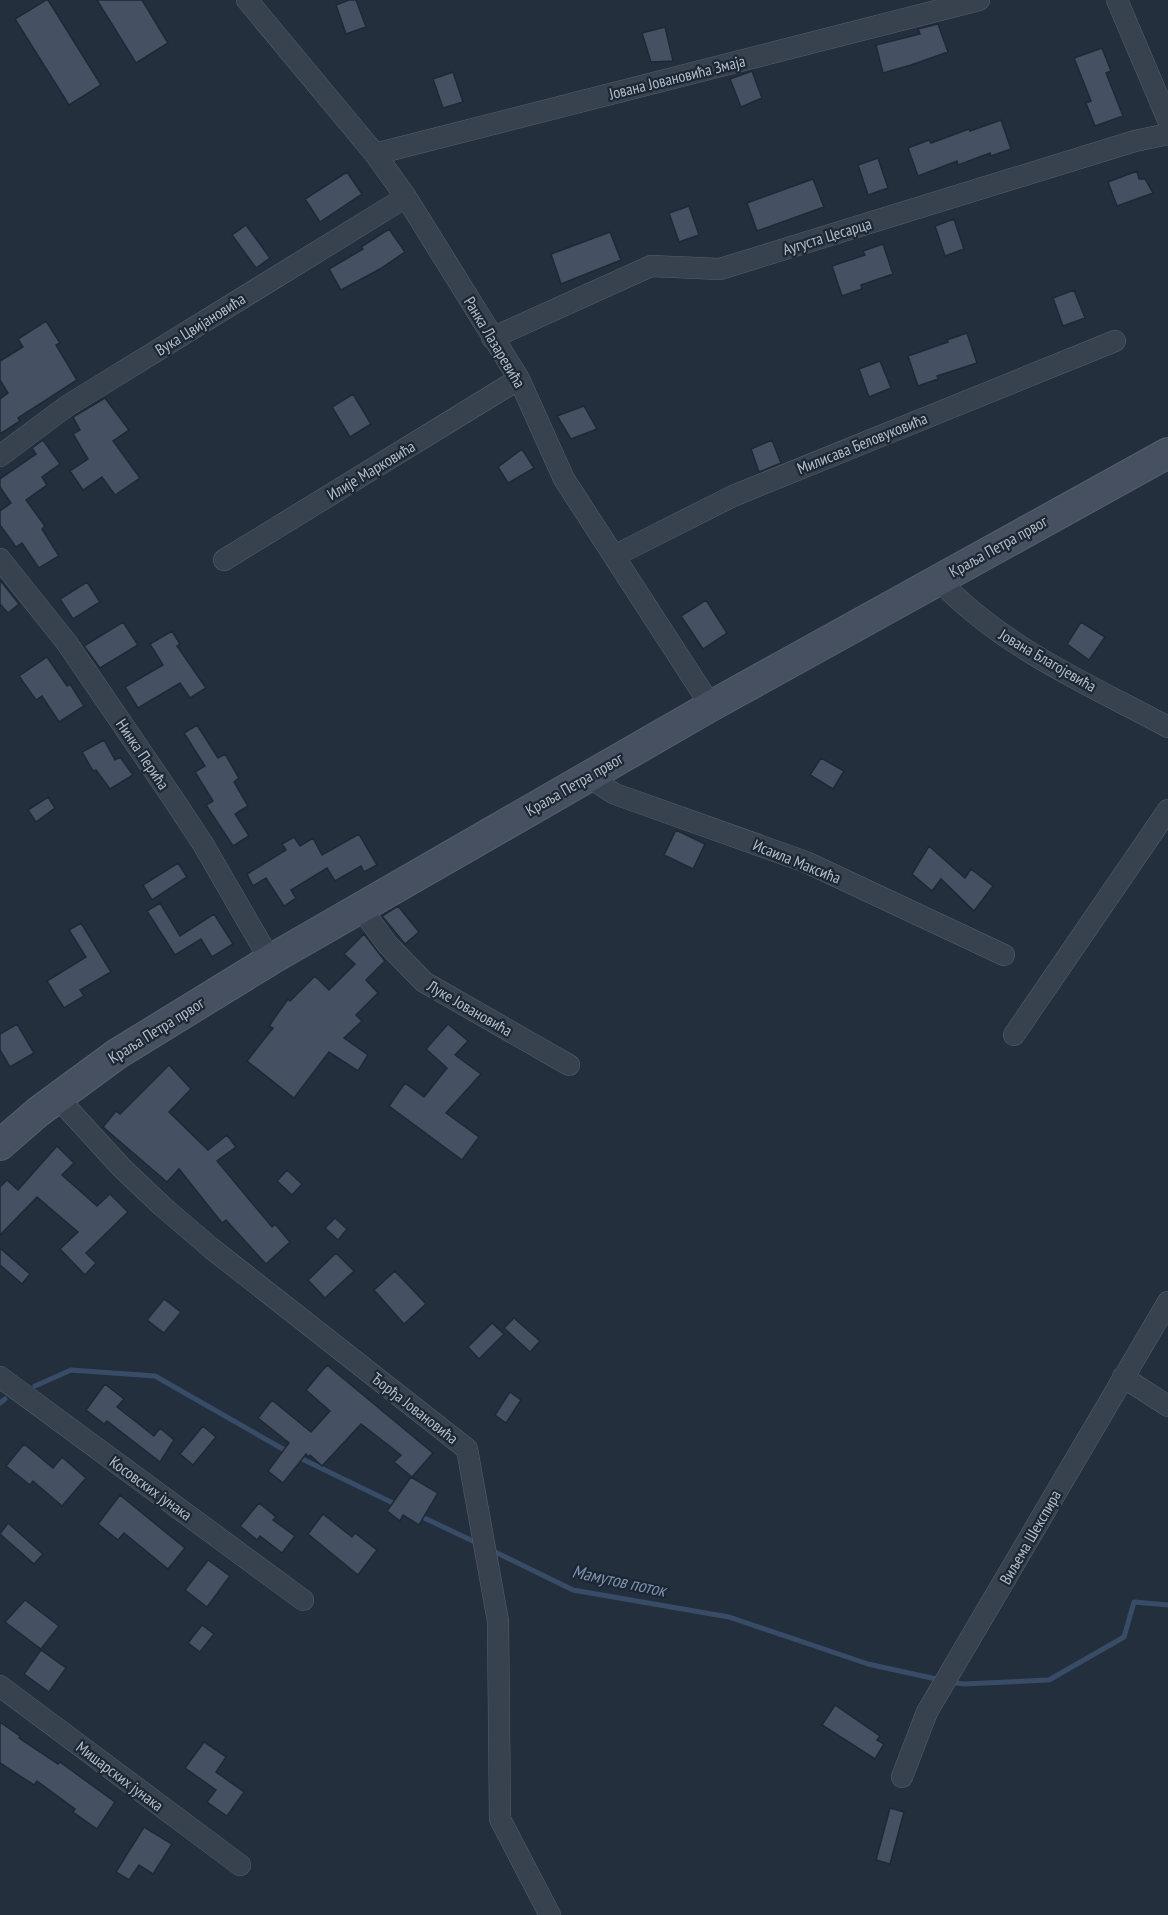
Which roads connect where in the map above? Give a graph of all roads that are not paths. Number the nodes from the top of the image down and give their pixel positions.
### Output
1 (979, 0) edge
2 (1117, 0) edge
3 (251, 1) edge
4 (1168, 120) edge
5 (1168, 134) edge
6 (375, 154) junction
7 (406, 198) junction
8 (492, 338) junction
9 (1115, 341) dead end
10 (519, 379) junction
11 (1168, 453) edge
12 (0, 456) edge
13 (614, 556) junction
14 (0, 559) edge
15 (224, 560) dead end
16 (938, 579) junction
17 (711, 706) junction
18 (1168, 727) edge
19 (587, 776) junction
20 (1168, 810) edge
21 (360, 908) junction
22 (1004, 955) dead end
23 (270, 960) junction
24 (1014, 1035) dead end
25 (569, 1065) dead end
26 (57, 1097) junction
27 (0, 1145) edge
28 (1168, 1302) edge
29 (0, 1377) edge
30 (1123, 1377) junction
31 (1168, 1406) edge
32 (303, 1600) dead end
33 (0, 1686) edge
34 (902, 1777) dead end
35 (240, 1865) dead end
36 (549, 1915) edge

1 - 6 street, Јована Јовановића Змаја
2 - 4 street
3 - 6 street, Ранка Лазаревића
5 - 8 street, Аугуста Цесарца
6 - 7 street, Ранка Лазаревића
7 - 8 street, Ранка Лазаревића
7 - 12 street, Вука Цвијановића
8 - 10 street, Ранка Лазаревића
9 - 13 street, Милисава Беловуковића
10 - 13 street, Ранка Лазаревића
10 - 15 street, Илије Марковића
11 - 16 street, Краља Петра првог
13 - 17 street, Ранка Лазаревића
14 - 23 street, Нинка Перића
16 - 17 street, Краља Петра првог
16 - 18 street, Јована Благојевића
17 - 19 street, Краља Петра првог
19 - 21 street, Краља Петра првог
19 - 22 street, Исаила Максића
20 - 24 street
21 - 23 street, Краља Петра првог
21 - 25 street, Луке Јовановића
23 - 26 street, Краља Петра првог
26 - 27 street, Краља Петра првог
26 - 36 street, Ђорђа Јовановића
28 - 30 street, Виљема Шекспира
29 - 32 street, Косовских јунака
30 - 31 street
30 - 34 street, Виљема Шекспира
33 - 35 street, Мишарских јунака

